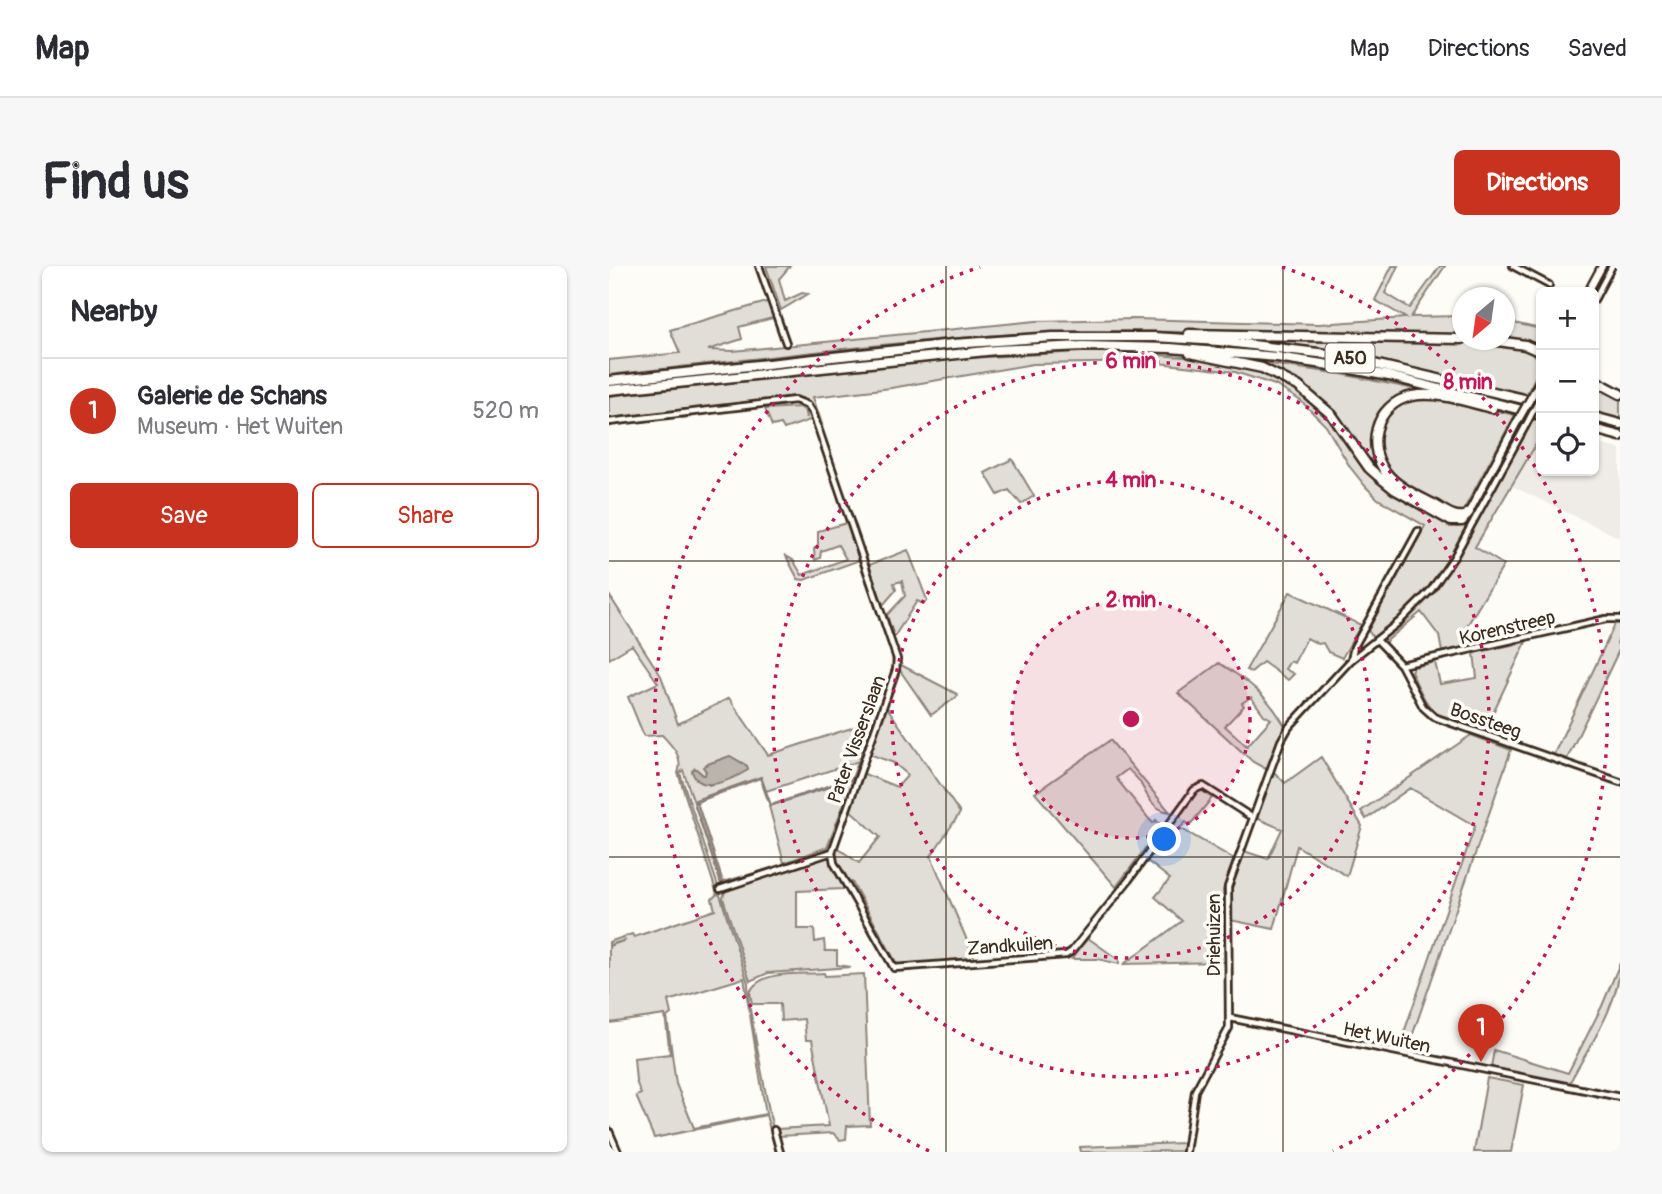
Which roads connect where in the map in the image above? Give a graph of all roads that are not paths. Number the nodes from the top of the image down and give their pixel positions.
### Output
1 (759, 266) edge
2 (1513, 266) edge
3 (1602, 266) edge
4 (1612, 266) edge
5 (1549, 285) dead end
6 (1591, 287) edge
7 (1599, 291) edge
8 (1154, 337) junction
9 (1452, 339) edge
10 (786, 343) dead end
11 (1515, 344) edge
12 (1170, 348) junction
13 (1536, 350) edge
14 (609, 381) edge
15 (1599, 383) edge
16 (1536, 388) edge
17 (609, 390) edge
18 (1620, 394) edge
19 (1536, 402) edge
20 (1536, 406) edge
21 (1536, 414) edge
22 (1536, 414) edge
23 (1599, 418) edge
24 (609, 422) edge
25 (1620, 424) edge
26 (1599, 430) edge
27 (1620, 436) edge
28 (1469, 512) junction
29 (1417, 531) dead end
30 (1620, 619) edge
31 (1377, 640) junction
32 (1351, 660) junction
33 (1401, 665) junction
34 (1620, 782) edge
35 (1253, 818) junction
36 (832, 852) junction
37 (720, 889) dead end
38 (1230, 1018) junction
39 (1620, 1097) edge
40 (774, 1130) dead end
41 (609, 1131) edge
42 (618, 1152) edge
43 (780, 1152) edge
44 (1186, 1152) edge

1 - 10 street
2 - 5 street
3 - 6 main road
4 - 7 street
8 - 9 highway, A50
8 - 14 highway, A50
8 - 19 highway, A50
11 - 13 highway
12 - 17 highway, A50
12 - 21 highway, A50
12 - 28 highway, A50
15 - 18 highway
16 - 28 main road, bridge
20 - 31 street, Driehuizen, bridge
22 - 28 highway, A50
23 - 25 highway
24 - 36 street, Pater Visserslaan
26 - 27 highway
29 - 32 street, Driehuizen
30 - 33 street, Korenstreep
31 - 32 street, Driehuizen
31 - 33 street, Bossteeg
32 - 35 street, Driehuizen
33 - 34 street, Bossteeg
35 - 36 street, Zandkuilen
35 - 38 street, Driehuizen
36 - 37 street
38 - 39 street, Het Wuiten
38 - 44 street, Driehuizen
40 - 43 street
41 - 42 street

